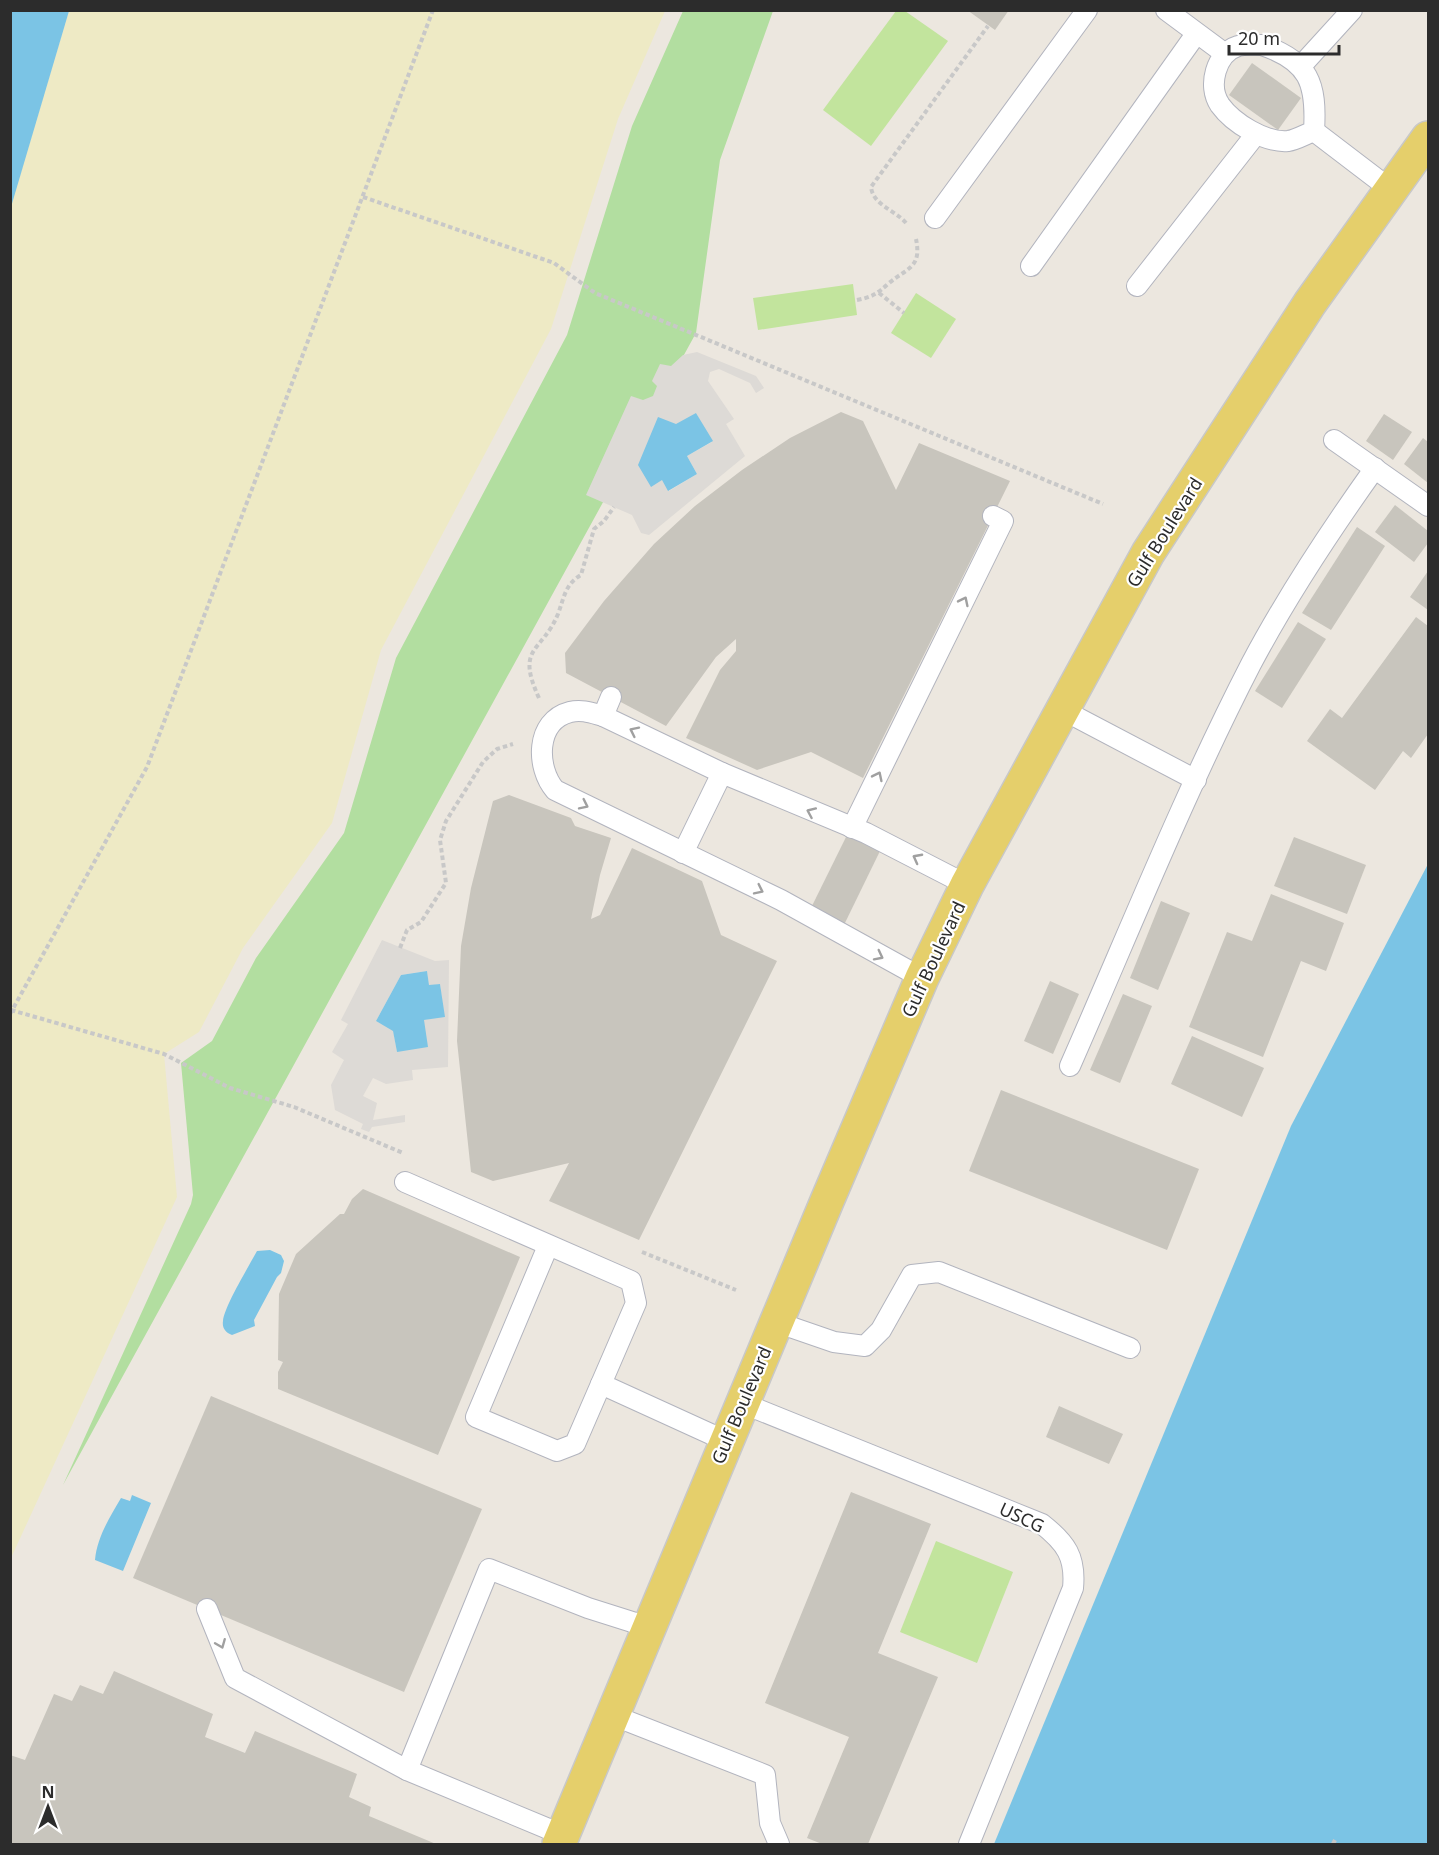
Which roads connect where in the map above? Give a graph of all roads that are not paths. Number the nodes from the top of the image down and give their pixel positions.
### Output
1 (1087, 10) edge
2 (1166, 10) edge
3 (1352, 10) edge
4 (1196, 34) junction
5 (1224, 53) junction
6 (1301, 66) junction
7 (1314, 131) junction
8 (1256, 134) junction
9 (1428, 138) edge
10 (1390, 189) junction
11 (935, 218) dead end
12 (1031, 266) dead end
13 (1137, 286) dead end
14 (1334, 440) dead end
15 (1375, 468) junction
16 (1428, 506) edge
17 (993, 516) dead end
18 (611, 697) dead end
19 (1061, 709) junction
20 (603, 716) junction
21 (722, 773) junction
22 (1196, 780) junction
23 (852, 828) junction
24 (683, 853) junction
25 (967, 885) junction
26 (922, 978) junction
27 (1070, 1066) dead end
28 (405, 1182) dead end
29 (548, 1246) junction
30 (776, 1322) junction
31 (1130, 1348) dead end
32 (601, 1384) junction
33 (742, 1403) junction
34 (726, 1441) junction
35 (207, 1609) dead end
36 (648, 1627) junction
37 (612, 1715) junction
38 (407, 1770) junction
39 (561, 1840) edge
40 (779, 1845) edge
41 (969, 1845) edge

1 - 11 lane
2 - 4 lane
3 - 6 lane
4 - 5 lane
4 - 12 lane
5 - 6 lane
5 - 8 lane
6 - 7 lane
7 - 8 lane
7 - 10 lane
8 - 13 lane
9 - 10 main road, Gulf Boulevard
10 - 19 main road, Gulf Boulevard
14 - 15 lane
15 - 16 lane
15 - 22 lane
23 -> 17 lane
18 - 20 lane
19 - 22 lane
19 - 25 main road, Gulf Boulevard
21 -> 20 lane
20 -> 24 lane
23 -> 21 lane
21 - 24 lane
22 - 27 lane
25 -> 23 lane
24 -> 26 lane
25 - 26 main road, Gulf Boulevard
26 - 30 main road, Gulf Boulevard
28 - 29 lane
29 - 32 lane
29 - 32 lane
30 - 31 lane
30 - 33 main road, Gulf Boulevard
32 - 34 lane
33 - 34 main road, Gulf Boulevard
33 - 41 lane, USCG
34 - 36 main road, Gulf Boulevard
35 -> 38 lane
36 - 37 main road, Gulf Boulevard
36 - 38 lane
37 - 39 main road, Gulf Boulevard
37 - 40 lane
38 - 39 lane

